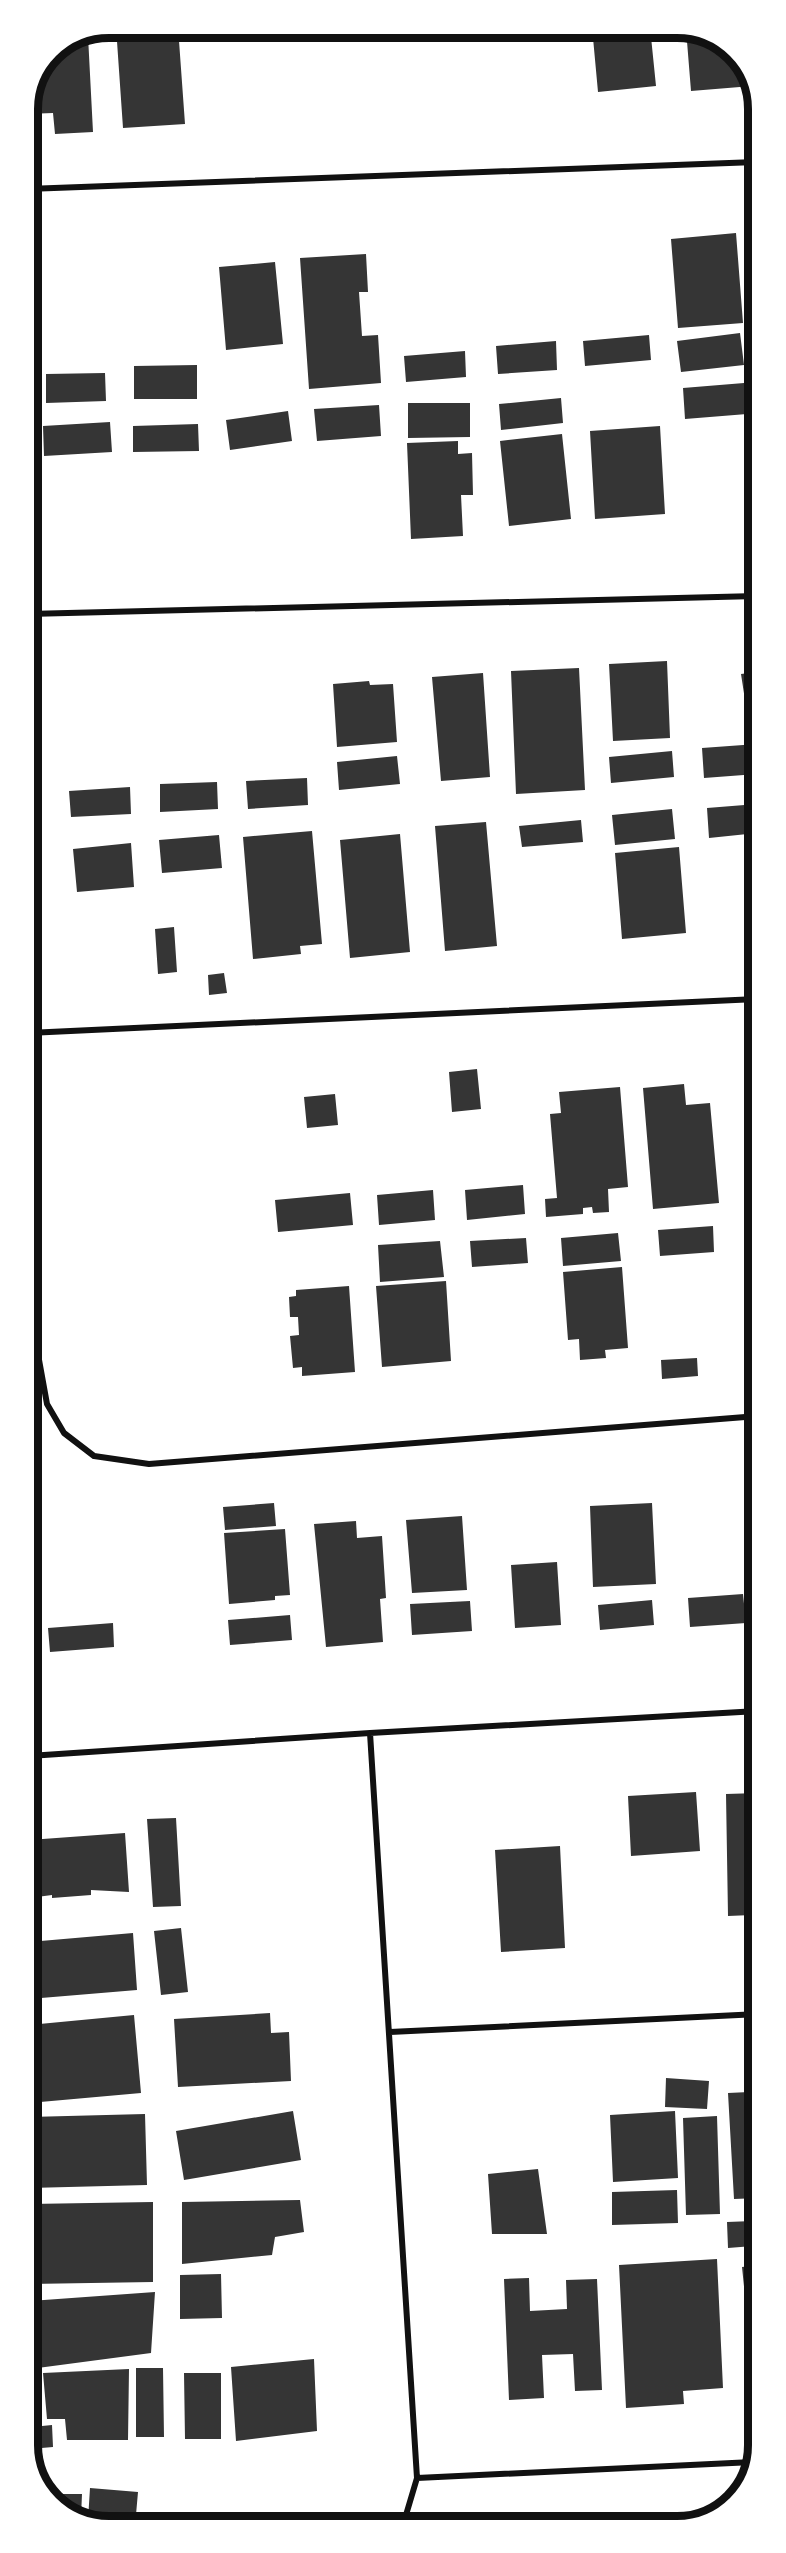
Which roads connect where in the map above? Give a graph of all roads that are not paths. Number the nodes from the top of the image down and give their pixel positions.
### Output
1 (748, 162) edge
2 (38, 189) edge
3 (748, 596) edge
4 (38, 614) edge
5 (748, 999) edge
6 (38, 1033) edge
7 (38, 1354) edge
8 (748, 1417) edge
9 (748, 1712) edge
10 (370, 1732) junction
11 (38, 1755) edge
12 (748, 2015) edge
13 (390, 2032) junction
14 (746, 2462) edge
15 (417, 2478) junction
16 (406, 2516) edge

1 - 2 street
3 - 4 street
5 - 6 street
7 - 8 street
9 - 10 street
10 - 11 street
10 - 13 street
12 - 13 street
13 - 15 street
14 - 15 street
15 - 16 street

